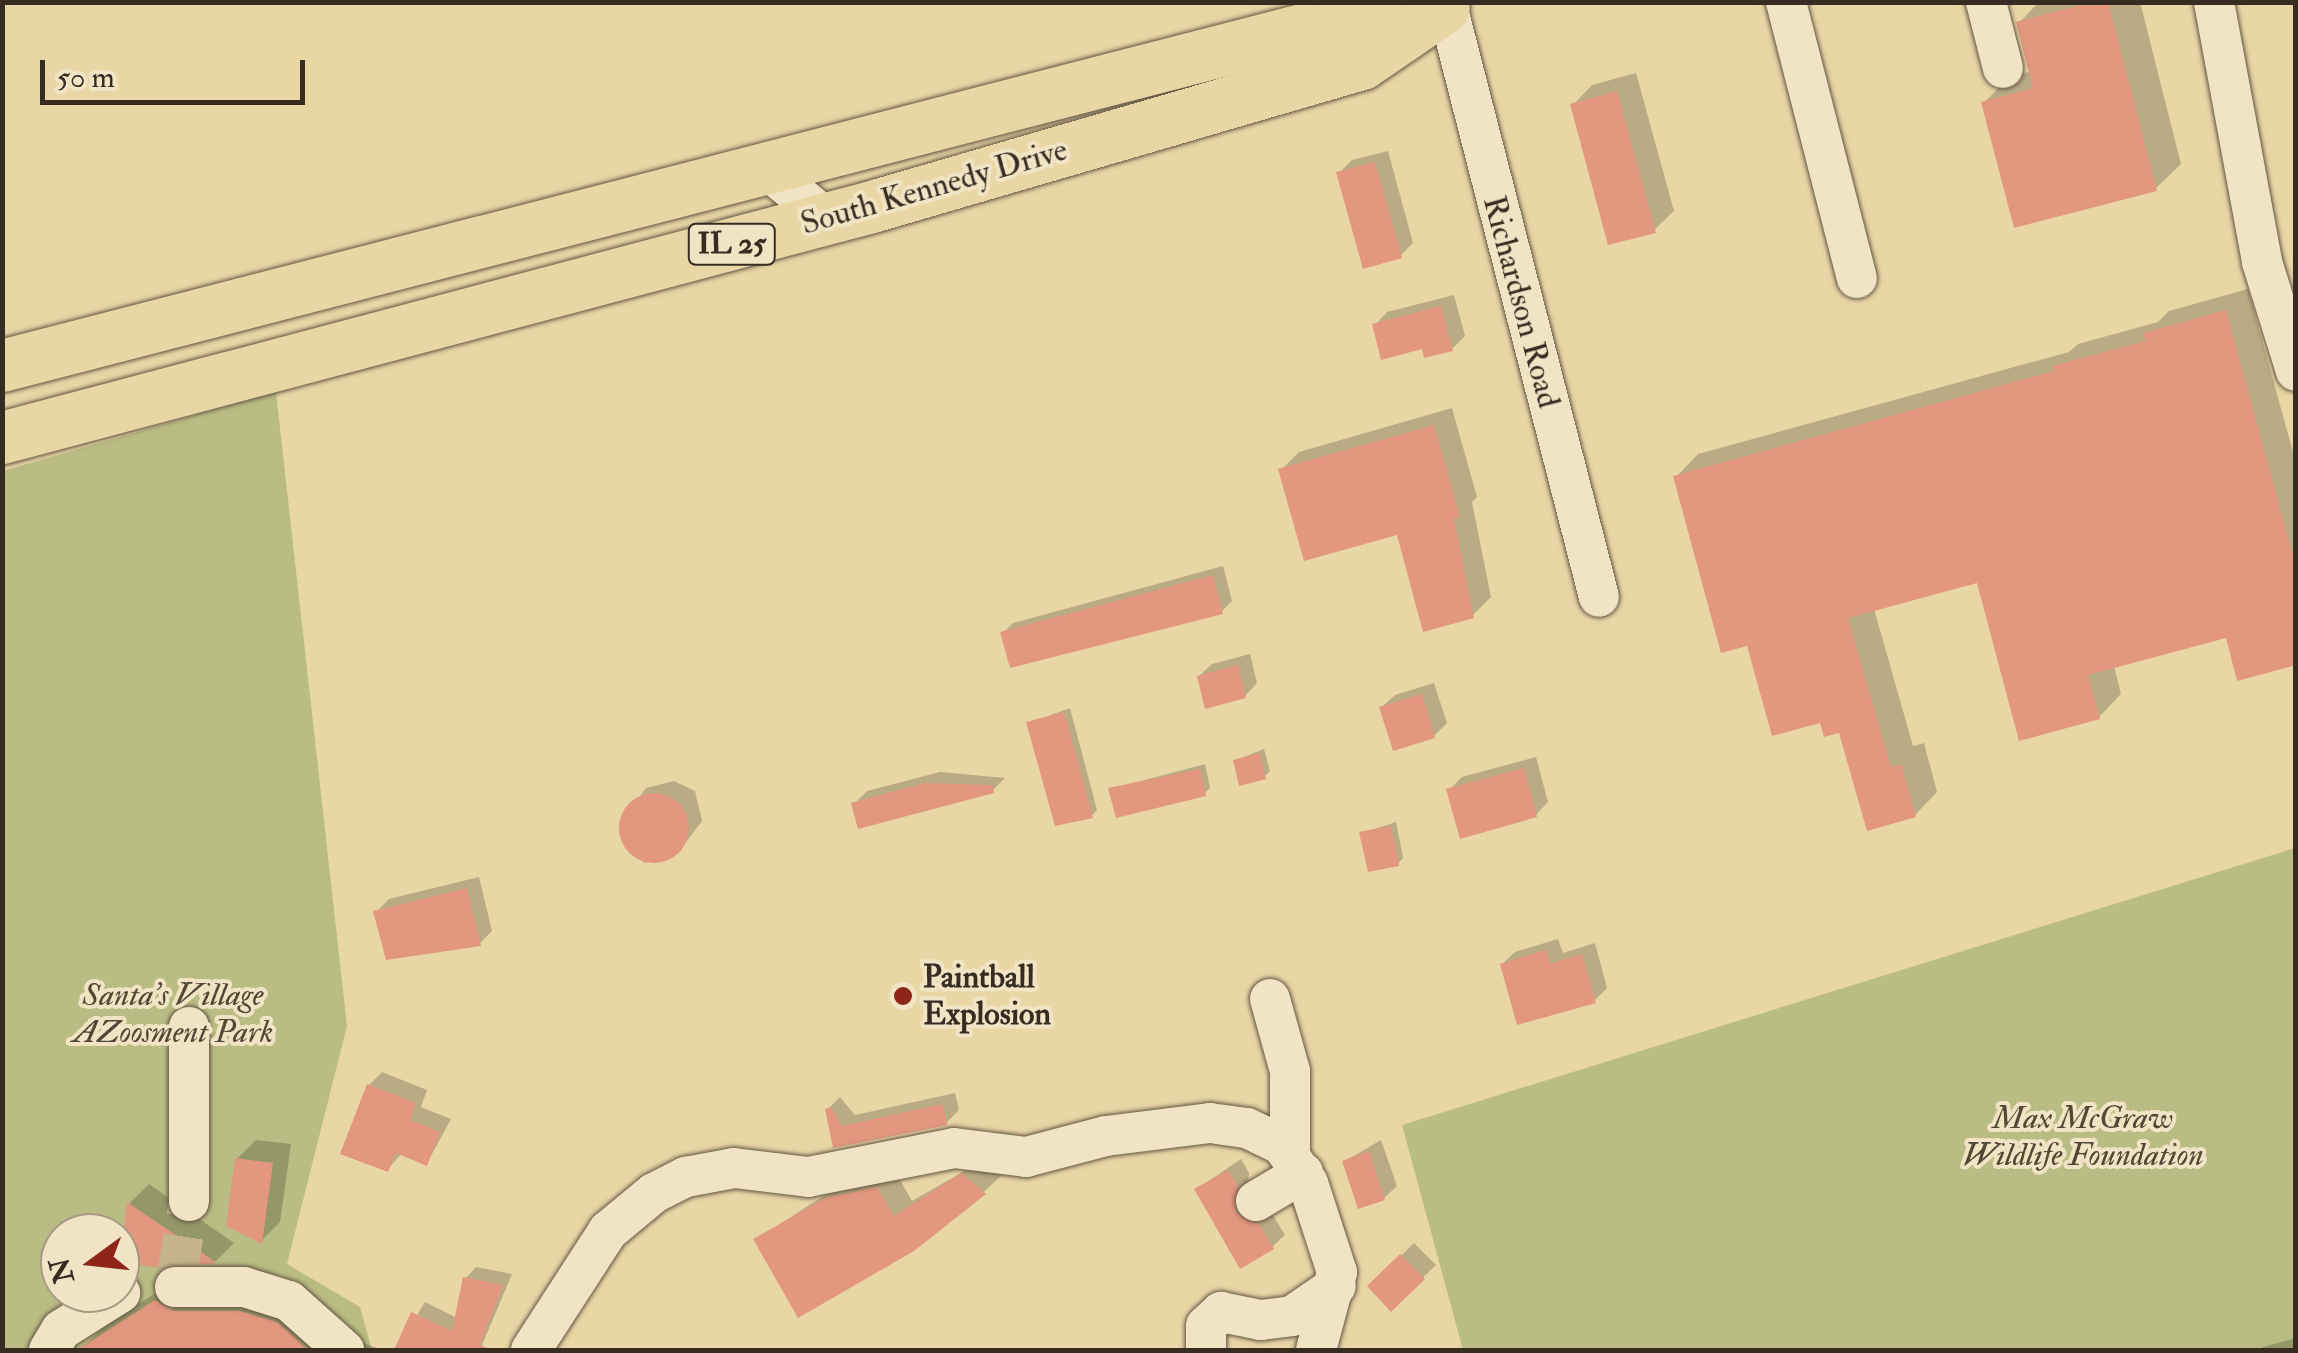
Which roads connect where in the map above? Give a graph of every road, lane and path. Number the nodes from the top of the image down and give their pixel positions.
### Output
1 (1786, 2) edge
2 (1986, 2) edge
3 (2214, 2) edge
4 (1451, 4) edge
5 (2003, 68) dead end
6 (762, 166) junction
7 (827, 219) junction
8 (1858, 278) dead end
9 (2, 366) edge
10 (2296, 371) edge
11 (2, 438) edge
12 (1598, 597) dead end
13 (1270, 999) dead end
14 (188, 1027) dead end
15 (1297, 1163) junction
16 (189, 1201) tunnel mouth
17 (1256, 1201) dead end
18 (1336, 1286) junction
19 (140, 1289) edge
20 (89, 1313) edge
21 (49, 1350) edge
22 (344, 1350) edge
23 (531, 1350) edge
24 (1206, 1350) edge
25 (1316, 1350) edge

1 - 8 street
2 - 5 street
3 - 10 street
4 - 6 main road, South Kennedy Drive / IL 25
4 - 7 main road, South Kennedy Drive / IL 25
4 - 12 street, Richardson Road
6 - 7 street
6 - 9 main road, South Kennedy Drive / IL 25
7 - 11 main road, South Kennedy Drive / IL 25
13 - 15 street
14 - 16 street
15 - 17 street
15 - 18 street
15 - 23 street
18 - 24 street
18 - 25 street
19 - 22 street
20 - 21 street

